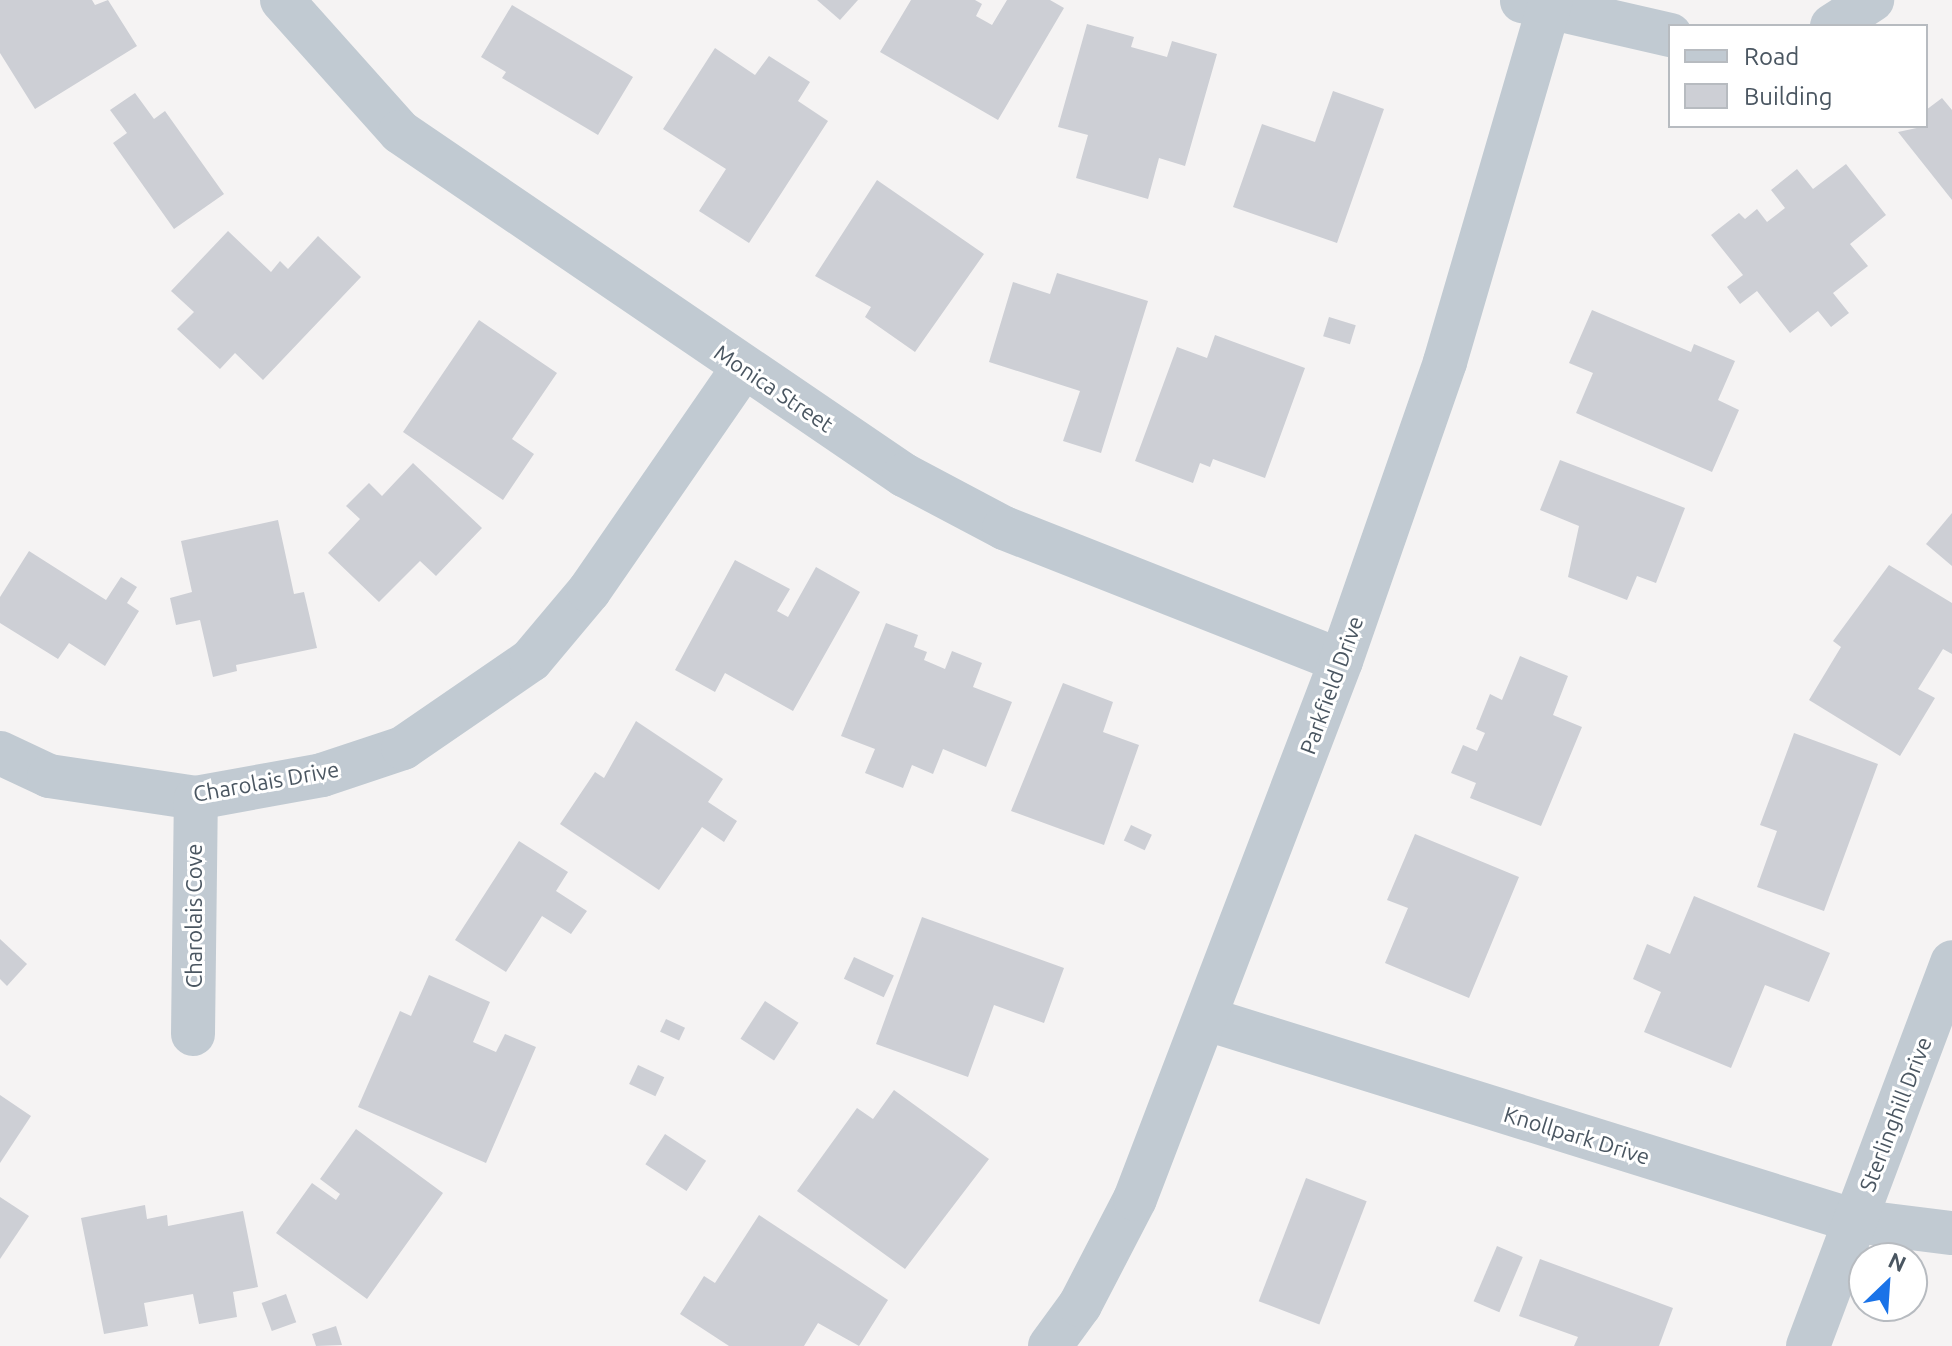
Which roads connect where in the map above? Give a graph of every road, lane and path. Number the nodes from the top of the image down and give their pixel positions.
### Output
1 (282, 0) edge
2 (1872, 0) edge
3 (1540, 3) edge
4 (1835, 24) edge
5 (1668, 35) edge
6 (743, 368) junction
7 (1341, 661) junction
8 (0, 753) edge
9 (196, 798) junction
10 (1952, 962) edge
11 (1207, 1019) junction
12 (193, 1034) dead end
13 (1855, 1221) junction
14 (1952, 1233) edge
15 (1050, 1346) edge
16 (1808, 1346) edge

1 - 6 street, Monica Street
2 - 4 street
3 - 5 street
3 - 7 street, Parkfield Drive
6 - 7 street, Monica Street
6 - 9 street, Charolais Drive
7 - 11 street, Parkfield Drive
8 - 9 street, Charolais Drive
9 - 12 street, Charolais Cove
10 - 13 street, Sterlinghill Drive
11 - 13 street, Knollpark Drive
11 - 15 street, Parkfield Drive
13 - 14 street, Knollpark Drive
13 - 16 street, Sterlinghill Drive

